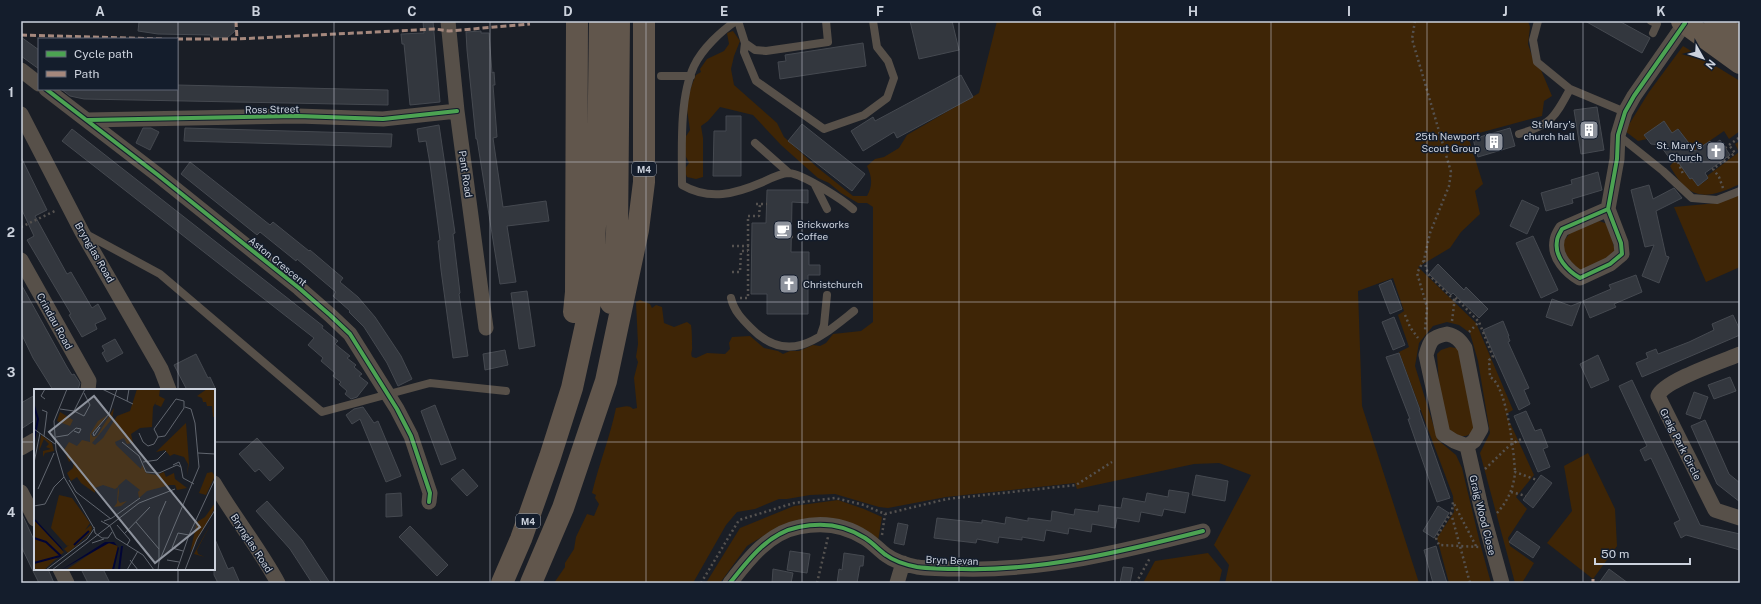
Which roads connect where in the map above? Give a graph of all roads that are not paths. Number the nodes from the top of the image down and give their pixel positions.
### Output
1 (448, 21) edge
2 (577, 21) edge
3 (600, 21) edge
4 (619, 21) edge
5 (644, 21) edge
6 (737, 21) edge
7 (826, 21) edge
8 (873, 21) edge
9 (1538, 21) edge
10 (1651, 21) edge
11 (1715, 21) edge
12 (1684, 22) edge
13 (1653, 33) dead end
14 (1740, 38) edge
15 (745, 43) junction
16 (1740, 64) edge
17 (21, 70) edge
18 (661, 76) dead end
19 (692, 76) junction
20 (38, 83) edge
21 (1570, 89) junction
22 (47, 90) edge
23 (457, 112) junction
24 (1625, 112) junction
25 (21, 114) edge
26 (87, 120) junction
27 (1519, 134) dead end
28 (1618, 135) junction
29 (755, 143) dead end
30 (789, 173) junction
31 (814, 184) junction
32 (1740, 191) edge
33 (827, 209) dead end
34 (853, 209) dead end
35 (1608, 209) junction
36 (82, 232) junction
37 (21, 260) edge
38 (827, 295) dead end
39 (731, 298) road end
40 (854, 311) dead end
41 (598, 312) junction
42 (486, 328) dead end
43 (821, 334) junction
44 (1740, 354) edge
45 (89, 386) edge
46 (169, 389) edge
47 (506, 390) dead end
48 (387, 393) junction
49 (34, 441) edge
50 (1467, 446) junction
51 (21, 448) edge
52 (215, 485) edge
53 (21, 492) edge
54 (429, 502) dead end
55 (34, 517) edge
56 (1740, 518) edge
57 (1203, 531) dead end
58 (903, 563) junction
59 (60, 570) edge
60 (66, 583) edge
61 (278, 583) edge
62 (502, 583) edge
63 (531, 583) edge
64 (730, 583) edge
65 (897, 583) edge
66 (1502, 583) edge

1 - 23 street, Pant Road
2 - 41 highway, M4
3 - 41 highway, M4
4 - 41 highway, M4
5 - 41 highway, M4
6 - 15 lane
6 - 19 lane
7 - 15 lane
8 - 15 lane
9 - 21 lane
10 - 13 lane
11 - 14 main road
12 - 16 main road
12 - 24 street
17 - 20 street
18 - 19 lane
19 - 30 lane
21 - 24 lane
21 - 27 lane
22 - 26 street, Aston Crescent
23 - 26 street, Ross Street
23 - 42 street, Pant Road
24 - 28 street
25 - 36 street, Brynglas Road
26 - 48 street, Aston Crescent
28 - 32 lane
28 - 35 street
29 - 30 lane
30 - 31 lane
31 - 33 lane
31 - 34 lane
35 - 35 street
36 - 46 street, Brynglas Road
36 - 48 lane
37 - 45 street, Crindau Road
38 - 43 lane
39 - 43 lane
40 - 43 lane
41 - 62 highway, M4
41 - 63 highway, M4
44 - 56 street, Graig Park Circle
47 - 48 lane
48 - 54 street, Aston Crescent
49 - 51 street
50 - 50 street
50 - 66 street, Graig Wood Close
52 - 61 street, Brynglas Road
53 - 55 street
57 - 58 street, Bryn Bevan
58 - 64 street, Bryn Bevan
58 - 65 street
59 - 60 street

